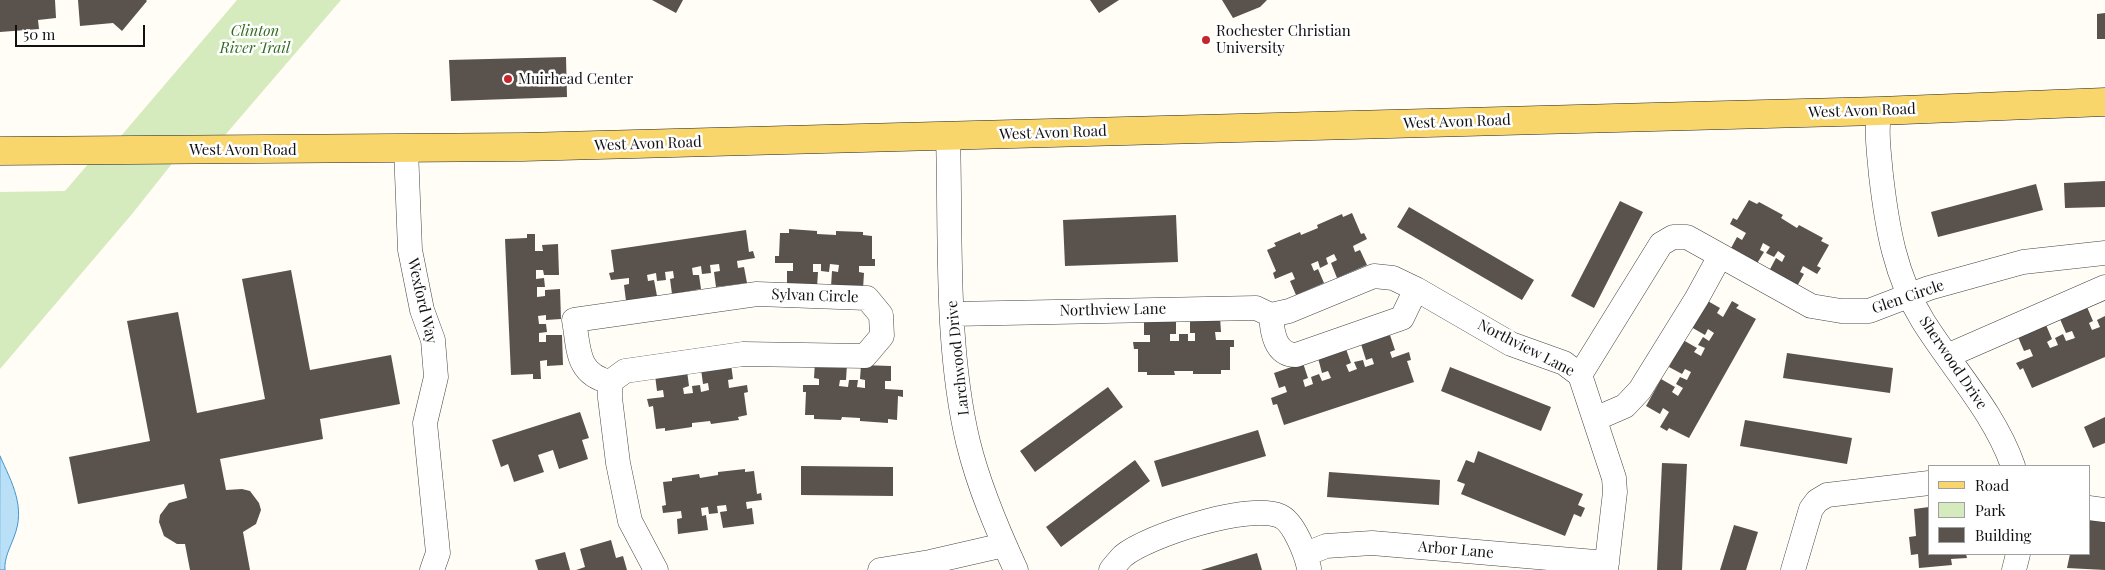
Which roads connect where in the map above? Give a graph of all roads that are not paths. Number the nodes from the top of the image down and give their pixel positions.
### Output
1 (2105, 102) edge
2 (1879, 111) junction
3 (948, 136) junction
4 (406, 149) junction
5 (0, 151) edge
6 (1661, 244) joint
7 (2105, 253) edge
8 (1720, 256) junction
9 (2105, 286) edge
10 (1416, 289) junction
11 (1909, 296) junction
12 (953, 314) junction
13 (1271, 314) junction
14 (1947, 356) junction
15 (1580, 375) junction
16 (610, 382) junction
17 (1594, 420) junction
18 (2013, 465) edge
19 (1928, 483) edge
20 (2090, 508) edge
21 (2105, 510) edge
22 (1004, 545) junction
23 (2018, 555) edge
24 (1308, 562) edge
25 (1606, 566) edge
26 (432, 570) edge
27 (656, 570) edge
28 (880, 570) edge
29 (1016, 570) edge
30 (1110, 570) edge
31 (1793, 570) edge
32 (2014, 570) edge

1 - 2 main road, West Avon Road
2 - 3 main road, West Avon Road
2 - 11 street, Sherwood Drive
3 - 4 main road, West Avon Road
3 - 12 street, Larchwood Drive
4 - 5 main road, West Avon Road
4 - 26 street, Wexford Way
6 - 8 street, Glen Circle
6 - 15 street, Northview Lane
7 - 11 street, Glen Circle
8 - 11 street, Glen Circle
8 - 17 street
9 - 14 street
10 - 13 street, Northview Lane
10 - 13 street
10 - 15 street, Northview Lane
11 - 14 street, Sherwood Drive
12 - 13 street, Northview Lane
12 - 22 street, Larchwood Drive
14 - 18 street, Sherwood Drive
15 - 17 street
16 - 16 street, Sylvan Circle
16 - 27 street
17 - 25 street
19 - 31 street
20 - 21 street
22 - 28 street
22 - 29 street, Larchwood Drive
23 - 32 street
24 - 25 street, Arbor Lane
24 - 30 street

